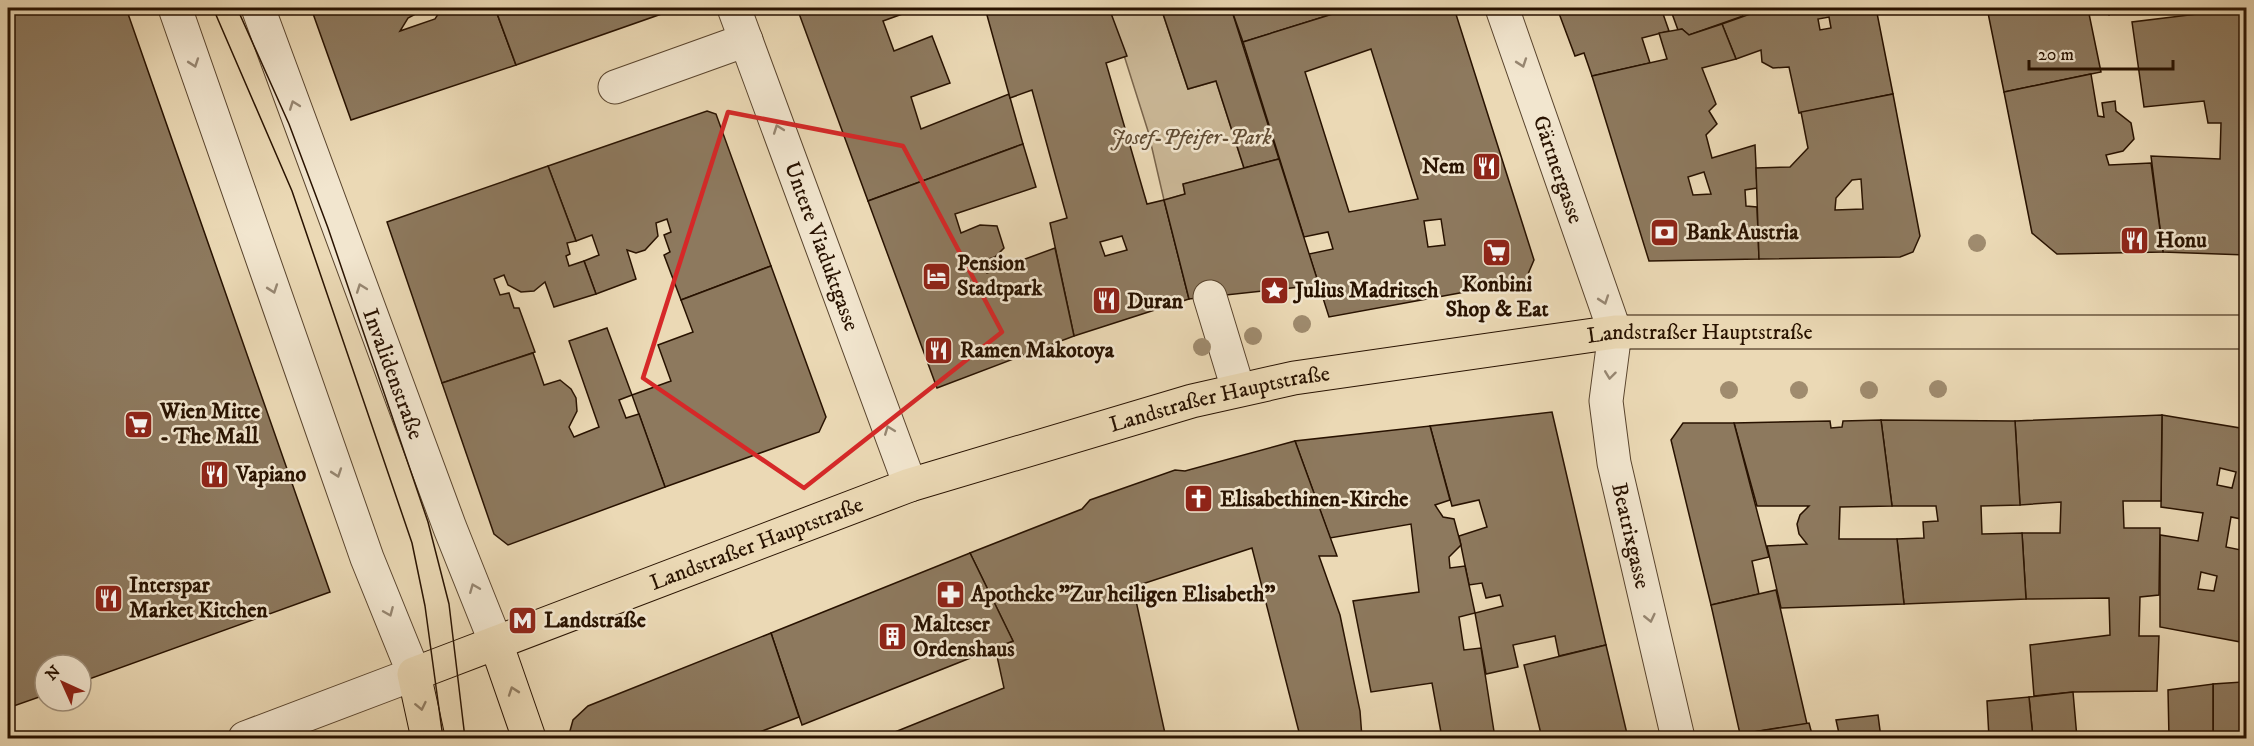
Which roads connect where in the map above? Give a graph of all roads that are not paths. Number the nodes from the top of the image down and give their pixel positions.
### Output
1 (175, 8) edge
2 (258, 8) edge
3 (734, 8) edge
4 (1502, 8) edge
5 (746, 40) junction
6 (615, 87) dead end
7 (1210, 297) dead end
8 (1615, 332) junction
9 (2247, 333) edge
10 (1238, 389) junction
11 (910, 485) junction
12 (496, 643) junction
13 (414, 674) junction
14 (245, 738) edge
15 (428, 738) edge
16 (530, 738) edge
17 (1678, 738) edge

1 -> 13 street
12 -> 2 street, Invalidenstraße
3 - 5 street, Untere Viaduktgasse
4 -> 8 street, Gärtnergasse
5 - 6 street
11 -> 5 street, Untere Viaduktgasse
7 - 10 street
8 - 9 main road, Landstraßer Hauptstraße
8 - 10 main road, Landstraßer Hauptstraße
8 -> 17 street, Beatrixgasse
10 - 11 main road, Landstraßer Hauptstraße
11 - 12 main road, Landstraßer Hauptstraße
12 - 13 main road, Landstraßer Hauptstraße
16 -> 12 main road, Invalidenstraße
13 - 14 street, Landstraßer Hauptstraße
13 -> 15 main road

